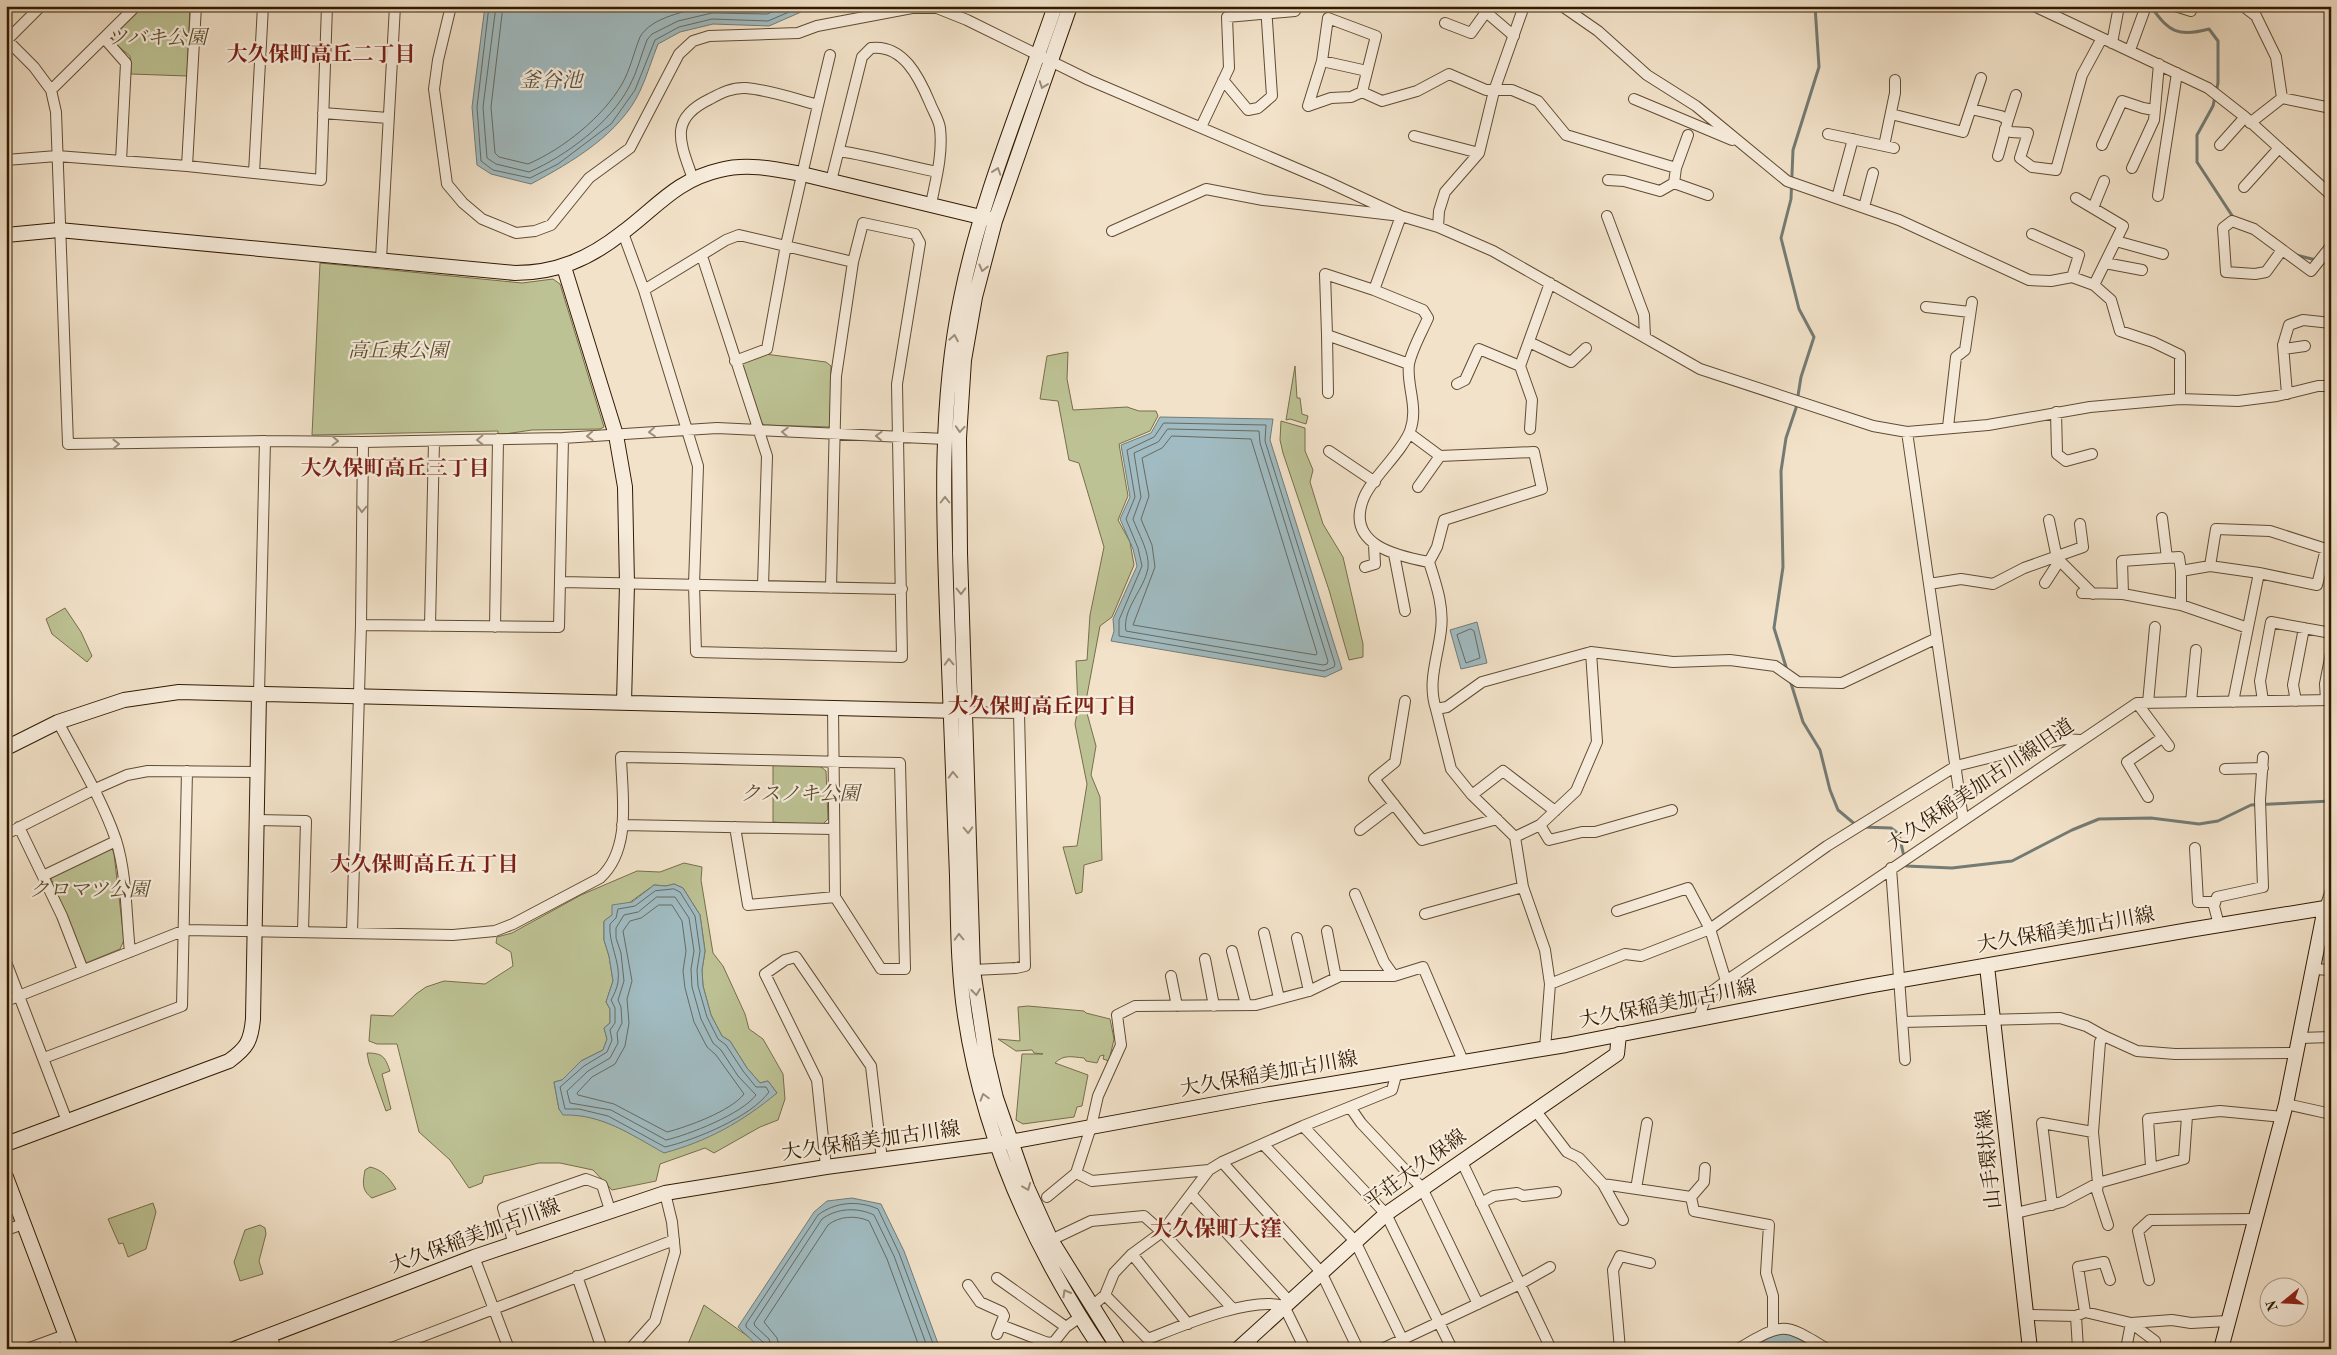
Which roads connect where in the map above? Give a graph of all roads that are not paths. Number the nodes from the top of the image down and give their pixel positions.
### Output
1 (41, 6) edge
2 (136, 6) edge
3 (196, 6) edge
4 (263, 6) edge
5 (327, 6) edge
6 (394, 6) edge
7 (450, 6) edge
8 (1055, 6) edge
9 (1070, 6) edge
10 (1230, 6) edge
11 (1298, 6) edge
12 (1524, 6) edge
13 (1562, 6) edge
14 (2034, 6) edge
15 (2119, 6) edge
16 (2146, 6) edge
17 (2175, 6) edge
18 (2243, 6) edge
19 (1266, 10) edge
20 (2191, 12) dead end
21 (1227, 17) junction
22 (1445, 23) dead end
23 (1514, 36) junction
24 (104, 38) junction
25 (2102, 38) junction
26 (7, 41) edge
27 (2112, 42) junction
28 (2130, 50) junction
29 (830, 54) dead end
30 (1038, 56) junction
31 (1322, 61) junction
32 (1051, 62) junction
33 (2158, 64) junction
34 (1367, 71) junction
35 (2178, 73) junction
36 (1981, 78) dead end
37 (1223, 80) junction
38 (1895, 80) dead end
39 (50, 90) junction
40 (1494, 91) junction
41 (1362, 92) junction
42 (2016, 95) dead end
43 (2282, 98) junction
44 (1634, 99) dead end
45 (818, 104) junction
46 (2331, 108) edge
47 (1971, 109) junction
48 (2154, 110) junction
49 (323, 113) junction
50 (1891, 114) junction
51 (388, 118) junction
52 (2248, 120) junction
53 (2006, 124) junction
54 (1201, 127) junction
55 (1828, 134) dead end
56 (1414, 136) dead end
57 (1688, 136) dead end
58 (1853, 139) junction
59 (1739, 143) junction
60 (2102, 145) dead end
61 (2220, 145) dead end
62 (2279, 148) junction
63 (839, 151) junction
64 (1478, 153) junction
65 (57, 156) junction
66 (1998, 156) dead end
67 (6, 160) edge
68 (121, 161) junction
69 (187, 166) junction
70 (1676, 168) junction
71 (2132, 168) dead end
72 (937, 172) junction
73 (254, 173) junction
74 (1873, 173) dead end
75 (802, 174) junction
76 (693, 179) junction
77 (1608, 180) dead end
78 (831, 181) junction
79 (2104, 181) dead end
80 (1674, 183) junction
81 (2244, 186) dead end
82 (1708, 195) dead end
83 (2331, 195) edge
84 (2158, 196) dead end
85 (1837, 198) junction
86 (2076, 198) dead end
87 (931, 204) junction
88 (1864, 207) junction
89 (2093, 208) junction
90 (1401, 216) junction
91 (1606, 216) dead end
92 (980, 217) junction
93 (995, 221) junction
94 (1438, 227) junction
95 (59, 230) junction
96 (1112, 231) dead end
97 (623, 233) junction
98 (2032, 234) dead end
99 (6, 235) edge
100 (2116, 241) junction
101 (786, 245) junction
102 (2331, 246) edge
103 (2282, 250) junction
104 (2163, 254) dead end
105 (702, 256) junction
106 (381, 259) junction
107 (853, 262) junction
108 (2105, 263) junction
109 (564, 267) junction
110 (2142, 270) dead end
111 (2072, 277) junction
112 (1550, 283) junction
113 (2094, 285) junction
114 (644, 290) junction
115 (1374, 290) junction
116 (1972, 302) dead end
117 (1926, 307) dead end
118 (1970, 312) junction
119 (2331, 323) edge
120 (1327, 335) junction
121 (1645, 337) junction
122 (1529, 342) junction
123 (2305, 346) dead end
124 (1586, 348) dead end
125 (2284, 349) junction
126 (735, 361) junction
127 (1409, 364) junction
128 (1520, 366) junction
129 (1457, 384) dead end
130 (2331, 386) edge
131 (1328, 393) dead end
132 (2287, 394) junction
133 (2180, 399) junction
134 (2056, 412) junction
135 (1948, 427) junction
136 (1530, 429) dead end
137 (687, 430) junction
138 (758, 430) junction
139 (1907, 432) junction
140 (1409, 433) junction
141 (834, 434) junction
142 (616, 435) junction
143 (898, 437) junction
144 (564, 438) junction
145 (498, 439) junction
146 (945, 439) junction
147 (265, 441) junction
148 (434, 441) junction
149 (363, 442) junction
150 (1329, 451) dead end
151 (2092, 454) dead end
152 (1440, 456) junction
153 (1375, 482) junction
154 (1418, 487) dead end
155 (2162, 518) dead end
156 (2049, 520) dead end
157 (2080, 524) dead end
158 (1374, 545) junction
159 (1394, 554) junction
160 (2056, 558) junction
161 (2168, 558) junction
162 (1429, 562) junction
163 (1364, 566) dead end
164 (2210, 566) junction
165 (2182, 571) junction
166 (2259, 573) junction
167 (561, 582) junction
168 (2045, 583) dead end
169 (627, 584) junction
170 (1929, 584) junction
171 (694, 585) junction
172 (763, 586) junction
173 (832, 588) junction
174 (902, 589) junction
175 (2082, 594) dead end
176 (2093, 594) junction
177 (2123, 594) junction
178 (2181, 605) junction
179 (1405, 611) dead end
180 (361, 625) junction
181 (430, 626) junction
182 (495, 627) junction
183 (2156, 627) dead end
184 (2248, 628) junction
185 (2304, 628) junction
186 (2331, 633) edge
187 (1936, 638) junction
188 (2196, 650) dead end
189 (1591, 652) junction
190 (2331, 653) edge
191 (259, 694) junction
192 (358, 697) junction
193 (2328, 700) edge
194 (1405, 701) dead end
195 (2263, 701) junction
196 (2296, 701) junction
197 (2137, 702) junction
198 (2148, 702) junction
199 (2191, 702) junction
200 (2233, 702) junction
201 (624, 703) junction
202 (833, 707) junction
203 (1436, 709) junction
204 (958, 711) junction
205 (58, 722) junction
206 (2080, 740) junction
207 (6, 748) edge
208 (2264, 757) dead end
209 (832, 762) junction
210 (1956, 766) junction
211 (2263, 768) junction
212 (2225, 769) dead end
213 (187, 771) junction
214 (258, 772) junction
215 (93, 790) junction
216 (1472, 795) junction
217 (2148, 796) dead end
218 (1394, 804) junction
219 (1672, 810) dead end
220 (1555, 811) junction
221 (1497, 819) junction
222 (1963, 819) junction
223 (257, 820) junction
224 (622, 825) junction
225 (1540, 825) junction
226 (735, 827) junction
227 (19, 828) junction
228 (834, 829) junction
229 (1360, 830) dead end
230 (6, 834) edge
231 (1515, 838) junction
232 (116, 841) junction
233 (2195, 848) dead end
234 (1891, 868) junction
235 (44, 876) junction
236 (1523, 887) junction
237 (2331, 890) edge
238 (1354, 894) dead end
239 (835, 897) junction
240 (2216, 902) junction
241 (2328, 908) edge
242 (1617, 911) dead end
243 (1425, 914) dead end
244 (2219, 925) junction
245 (1710, 929) junction
246 (185, 930) junction
247 (255, 931) junction
248 (303, 931) junction
249 (1327, 931) dead end
250 (352, 932) junction
251 (1264, 933) dead end
252 (1297, 938) dead end
253 (1232, 951) dead end
254 (130, 952) junction
255 (1204, 959) dead end
256 (6, 962) edge
257 (1988, 966) junction
258 (2314, 969) junction
259 (83, 970) junction
260 (973, 970) junction
261 (2331, 970) edge
262 (1171, 976) dead end
263 (1394, 976) junction
264 (1336, 978) junction
265 (1726, 981) junction
266 (1898, 982) junction
267 (1550, 984) junction
268 (1309, 990) junction
269 (20, 995) junction
270 (1280, 998) junction
271 (6, 1001) edge
272 (1246, 1005) junction
273 (1177, 1006) junction
274 (1214, 1006) junction
275 (1698, 1018) junction
276 (1995, 1020) junction
277 (1903, 1022) junction
278 (1618, 1034) junction
279 (2104, 1036) junction
280 (2331, 1037) edge
281 (2300, 1038) junction
282 (1545, 1049) junction
283 (2296, 1053) junction
284 (44, 1058) junction
285 (1905, 1060) dead end
286 (1463, 1061) junction
287 (1397, 1072) junction
288 (1350, 1106) junction
289 (1535, 1110) junction
290 (2284, 1111) junction
291 (2331, 1114) edge
292 (2187, 1116) junction
293 (67, 1120) junction
294 (1647, 1123) dead end
295 (1303, 1126) junction
296 (1091, 1127) junction
297 (2093, 1132) junction
298 (1005, 1142) junction
299 (6, 1144) edge
300 (1263, 1144) junction
301 (882, 1160) junction
302 (1461, 1160) junction
303 (1222, 1162) junction
304 (826, 1167) junction
305 (2151, 1167) junction
306 (1705, 1168) dead end
307 (1209, 1170) junction
308 (1076, 1174) junction
309 (6, 1178) edge
310 (2098, 1183) junction
311 (1603, 1184) junction
312 (1422, 1188) junction
313 (1636, 1189) junction
314 (1556, 1192) dead end
315 (665, 1193) junction
316 (1191, 1194) junction
317 (1047, 1197) dead end
318 (1691, 1197) junction
319 (1481, 1202) junction
320 (2052, 1205) junction
321 (610, 1210) junction
322 (2016, 1213) junction
323 (1386, 1214) junction
324 (2254, 1219) junction
325 (1623, 1220) dead end
326 (23, 1224) junction
327 (2108, 1225) dead end
328 (6, 1230) edge
329 (1162, 1232) junction
330 (674, 1240) junction
331 (1051, 1240) junction
332 (1355, 1241) junction
333 (514, 1244) junction
334 (1132, 1254) junction
335 (474, 1257) junction
336 (1650, 1263) dead end
337 (1550, 1267) dead end
338 (1321, 1272) junction
339 (577, 1276) junction
340 (997, 1278) dead end
341 (2110, 1280) dead end
342 (2150, 1280) dead end
343 (1520, 1284) junction
344 (968, 1285) dead end
345 (1105, 1295) junction
346 (1286, 1304) junction
347 (1478, 1304) junction
348 (1091, 1307) junction
349 (494, 1308) junction
350 (1233, 1309) junction
351 (2080, 1314) junction
352 (2026, 1315) junction
353 (1080, 1316) junction
354 (2228, 1321) junction
355 (1439, 1322) junction
356 (2131, 1323) junction
357 (1188, 1324) junction
358 (1066, 1327) junction
359 (1773, 1330) junction
360 (271, 1334) junction
361 (65, 1335) junction
362 (1402, 1339) junction
363 (1252, 1343) edge
364 (27, 1349) edge
365 (70, 1349) edge
366 (234, 1349) edge
367 (276, 1349) edge
368 (389, 1349) edge
369 (509, 1349) edge
370 (602, 1349) edge
371 (630, 1349) edge
372 (1101, 1349) edge
373 (1119, 1349) edge
374 (1238, 1349) edge
375 (1305, 1349) edge
376 (1358, 1349) edge
377 (1382, 1349) edge
378 (1407, 1349) edge
379 (1452, 1349) edge
380 (1551, 1349) edge
381 (1620, 1349) edge
382 (1738, 1349) edge
383 (1828, 1349) edge
384 (2030, 1349) edge
385 (2078, 1349) edge
386 (2126, 1349) edge
387 (2154, 1349) edge
388 (2221, 1349) edge

1 - 26 street
2 - 24 street
3 - 69 street
4 - 73 street
5 - 49 street
6 - 51 street
7 - 30 street
8 - 30 street
9 - 32 street
10 - 21 street
11 - 19 street
12 - 23 street
13 - 59 street
14 - 25 street
15 - 27 street
16 - 28 street
17 - 20 street
18 - 43 street
19 - 21 street
19 - 37 street
21 - 37 street
22 - 23 street
23 - 40 street
24 - 39 street
24 - 68 street
25 - 27 street
25 - 53 street
26 - 39 street
27 - 28 street
28 - 33 street
29 - 45 street
30 - 32 street
92 -> 30 street
31 - 34 street
31 - 34 street
31 - 41 street
32 - 54 street
32 -> 93 street
33 - 35 street
33 - 48 street
34 - 41 street
35 - 52 street
35 - 84 street
36 - 47 street
37 - 54 street
38 - 50 street
39 - 65 street
40 - 41 street
40 - 64 street
40 - 70 street
42 - 53 street
43 - 46 street
43 - 52 street
44 - 59 street
45 - 75 street
45 - 76 street
47 - 50 street
47 - 53 street
48 - 60 street
48 - 71 street
49 - 51 street
49 - 73 street
50 - 58 street
51 - 106 street
52 - 61 street
52 - 62 street
53 - 66 street
54 - 90 street
55 - 58 street
56 - 64 street
57 - 70 street
58 - 85 street
59 - 85 street
62 - 81 street
62 - 83 street
63 - 72 street
63 - 72 street
63 - 78 street
64 - 94 street
65 - 67 street
65 - 68 street
65 - 95 street
68 - 69 street
69 - 73 street
70 - 80 street
72 - 87 street
74 - 88 street
75 - 76 street
75 - 78 street
75 - 101 street
76 - 97 street
77 - 80 street
78 - 87 street
79 - 89 street
80 - 82 street
85 - 88 street
86 - 89 street
87 - 92 street
88 - 111 street
89 - 100 street
90 - 94 street
90 - 96 street
90 - 115 street
91 - 121 street
92 - 93 street
146 -> 92 street
93 -> 204 street
94 - 112 street
95 - 99 street
95 - 106 street
95 -> 147 street
97 - 109 street
97 - 114 street
98 - 111 street
100 - 104 street
100 - 108 street
101 - 105 street
101 - 107 street
101 - 126 street
102 - 103 street
103 - 103 street
105 - 114 street
105 - 126 street
106 - 109 street
107 - 141 street
107 - 143 street
108 - 110 street
108 - 113 street
109 - 142 street
111 - 113 street
112 - 121 street
112 - 122 street
113 - 133 street
114 - 137 street
115 - 120 street
115 - 127 street
116 - 118 street
117 - 118 street
118 - 135 street
119 - 125 street
120 - 127 street
120 - 131 street
121 - 139 street
122 - 124 street
122 - 128 street
123 - 125 street
125 - 132 street
126 - 138 street
127 - 140 street
128 - 129 street
128 - 136 street
130 - 132 street
132 - 133 street
133 - 134 street
134 - 135 street
134 - 151 street
135 - 139 street
137 - 138 street
137 -> 142 street
137 - 171 street
141 -> 138 street
138 - 172 street
139 - 170 street
140 - 152 street
140 - 153 street
143 -> 141 street
141 - 173 street
142 -> 144 street
142 - 169 street
143 - 146 street
143 - 174 street
144 - 145 street
144 - 167 street
145 -> 148 street
145 - 182 street
204 -> 146 street
147 -> 149 street
147 - 191 street
148 - 149 street
148 - 181 street
149 -> 180 street
150 - 153 street
152 - 154 street
152 - 162 street
153 - 158 street
155 - 161 street
156 - 160 street
157 - 160 street
158 - 159 street
158 - 163 street
159 - 162 street
159 - 179 street
160 - 168 street
160 - 170 street
160 - 176 street
161 - 165 street
161 - 177 street
162 - 203 street
164 - 165 street
164 - 166 street
164 - 166 street
165 - 178 street
166 - 184 street
167 - 169 street
167 - 182 street
169 - 171 street
169 - 201 street
170 - 187 street
171 - 172 street
171 - 174 street
172 - 173 street
173 - 174 street
175 - 176 street
176 - 177 street
177 - 178 street
178 - 184 street
180 - 181 street
180 - 192 street
181 - 182 street
183 - 198 street
184 - 200 street
185 - 186 street
185 - 195 street
185 - 196 street
187 - 189 street
187 - 210 street
188 - 199 street
189 - 203 street
189 - 220 street
190 - 193 street
191 - 192 street
191 - 205 street
191 - 214 street
192 - 201 street
192 - 250 street
193 - 196 street
194 - 218 street
195 - 196 street
195 - 200 street
197 - 198 street
197 - 206 street, 大久保稲美加古川線旧道
197 - 217 street
198 - 199 street
199 - 200 street
201 - 202 street
202 - 204 street
202 - 209 street
203 - 216 street
204 -> 260 street
204 - 260 street
298 -> 204 street
205 - 207 street
205 - 215 street
206 - 210 street
206 - 222 street, 大久保稲美加古川線旧道
208 - 211 street
209 - 224 street
209 - 228 street
209 - 239 street
210 - 222 street
210 - 245 street
211 - 212 street
211 - 240 street
213 - 214 street
213 - 215 street
213 - 246 street
214 - 223 street
215 - 227 street
215 - 232 street
216 - 220 street
216 - 221 street
218 - 221 street
218 - 229 street
219 - 225 street
220 - 225 street
221 - 231 street
222 - 234 street, 大久保稲美加古川線旧道
223 - 247 street
223 - 248 street
224 - 226 street
224 - 250 street
225 - 231 street
226 - 228 street
226 - 239 street
227 - 230 street
227 - 235 street
228 - 239 street
231 - 236 street
232 - 235 street
232 - 254 street
233 - 240 street
234 - 265 street, 大久保稲美加古川線旧道
234 - 266 street
235 - 259 street
236 - 243 street
236 - 267 street
237 - 241 street
238 - 263 street
240 - 244 street
241 - 244 street, 大久保稲美加古川線
241 - 258 street
242 - 245 street
244 - 257 street, 大久保稲美加古川線
245 - 265 street
245 - 267 street
246 - 247 street
246 - 254 street
246 - 284 street
247 - 248 street
247 - 293 street
248 - 250 street
249 - 264 street
251 - 270 street
252 - 268 street
253 - 272 street
254 - 259 street
255 - 274 street
256 - 269 street
257 - 266 street, 大久保稲美加古川線
257 - 276 street, 山手環状線
258 - 261 street
258 - 281 street
259 - 269 street
260 -> 298 street
262 - 273 street
263 - 264 street
263 - 286 street
264 - 268 street
265 - 275 street, 大久保稲美加古川線旧道
266 - 275 street, 大久保稲美加古川線
266 - 277 street
267 - 282 street
268 - 270 street
269 - 271 street
269 - 284 street
270 - 272 street
272 - 274 street
273 - 274 street
273 - 296 street
275 - 278 street, 大久保稲美加古川線
276 - 277 street
276 - 279 street
276 - 322 street, 山手環状線
277 - 285 street
278 - 282 street, 大久保稲美加古川線
278 - 289 street, 平荘大久保線
279 - 283 street
279 - 297 street
280 - 281 street
281 - 283 street
282 - 286 street, 大久保稲美加古川線
283 - 290 street
284 - 293 street
286 - 287 street, 大久保稲美加古川線
287 - 288 street
287 - 296 street, 大久保稲美加古川線
288 - 295 street
288 - 312 street
289 - 302 street, 平荘大久保線
289 - 311 street
290 - 291 street
290 - 292 street
290 - 324 street
292 - 305 street
292 - 305 street
293 - 299 street
294 - 313 street
295 - 300 street
295 - 323 street
296 - 298 street, 大久保稲美加古川線
296 - 308 street
297 - 310 street
297 - 320 street
298 - 301 street, 大久保稲美加古川線
298 -> 331 street
353 -> 298 street
300 - 303 street
300 - 332 street
301 - 304 street, 大久保稲美加古川線
301 - 304 street
302 - 312 street, 平荘大久保線
302 - 319 street
303 - 307 street
303 - 338 street
304 - 315 street, 大久保稲美加古川線
305 - 310 street
306 - 318 street
307 - 308 street
307 - 316 street
308 - 317 street
309 - 326 street
310 - 320 street
310 - 327 street
311 - 313 street
311 - 325 street
312 - 323 street, 平荘大久保線
312 - 347 street
313 - 318 street
314 - 319 street
315 - 321 street, 大久保稲美加古川線
315 - 330 street
316 - 329 street
316 - 346 street
318 - 359 street
319 - 343 street
320 - 322 street
321 - 333 street, 大久保稲美加古川線
321 - 333 street
322 - 352 street, 山手環状線
323 - 332 street, 平荘大久保線
323 - 355 street
324 - 342 street
324 - 354 street
326 - 328 street
326 - 361 street
329 - 331 street
329 - 334 street
329 - 350 street
330 - 339 street
330 - 371 street
331 - 348 street
332 - 338 street, 平荘大久保線
332 - 362 street
333 - 335 street, 大久保稲美加古川線
334 - 345 street
334 - 357 street
335 - 349 street
335 - 360 street, 大久保稲美加古川線
336 - 381 street
337 - 343 street
338 - 346 street, 平荘大久保線
338 - 376 street
339 - 349 street
339 - 370 street
340 - 358 street
341 - 351 street
343 - 347 street
343 - 380 street
344 - 358 street
345 - 348 street
345 - 357 street
346 - 350 street
346 - 363 street, 平荘大久保線
346 - 375 street
347 - 355 street
348 - 373 street
349 - 368 street
349 - 369 street
350 - 357 street
351 - 352 street
351 - 356 street
351 - 385 street
352 - 384 street, 山手環状線
353 - 358 street
353 - 372 street
354 - 356 street
354 - 388 street
355 - 362 street
355 - 379 street
356 - 386 street
356 - 387 street
359 - 382 street
359 - 383 street
360 - 366 street, 大久保稲美加古川線
360 - 367 street
361 - 364 street
361 - 365 street
362 - 377 street
362 - 378 street
363 - 374 street, 平荘大久保線

